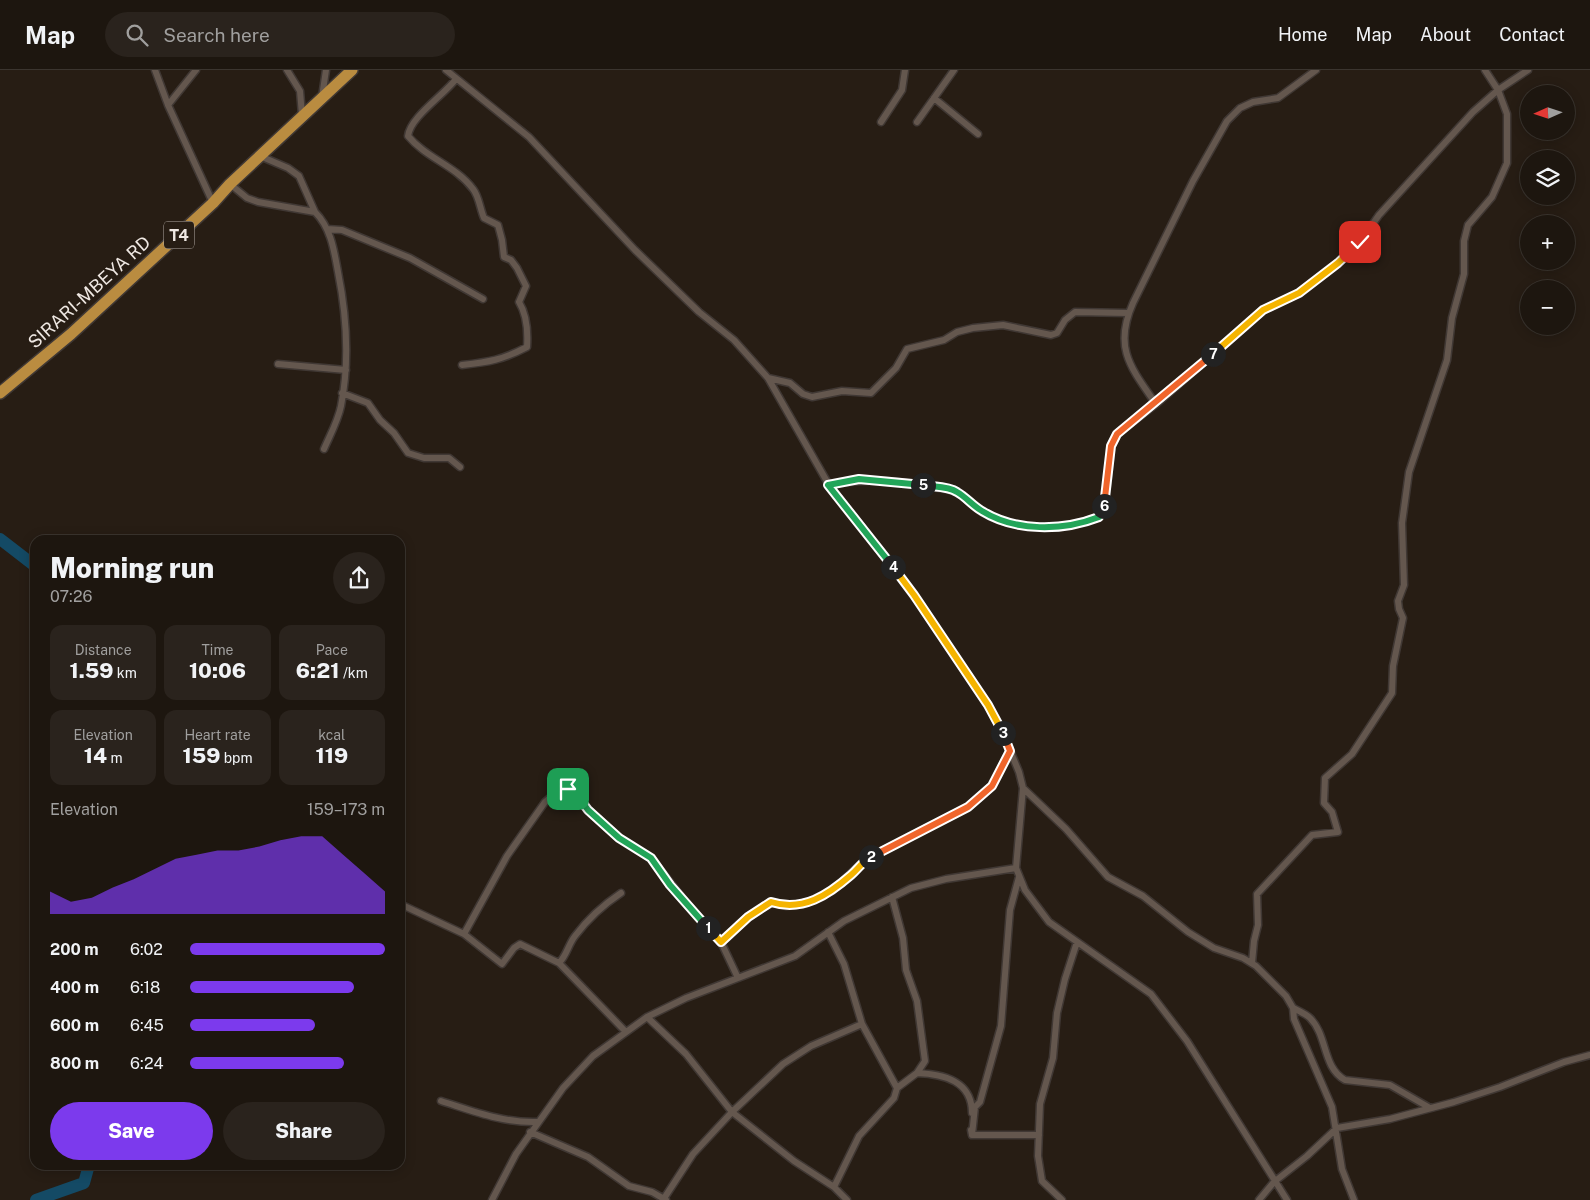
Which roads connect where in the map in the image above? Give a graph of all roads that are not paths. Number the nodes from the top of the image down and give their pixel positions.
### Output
1 (155, 70) edge
2 (196, 70) edge
3 (286, 70) edge
4 (326, 70) edge
5 (352, 70) edge
6 (446, 70) edge
7 (905, 70) edge
8 (954, 70) edge
9 (1316, 70) edge
10 (1485, 70) edge
11 (1528, 70) edge
12 (456, 78) junction
13 (1498, 90) junction
14 (322, 98) junction
15 (934, 98) junction
16 (168, 105) junction
17 (302, 115) junction
18 (881, 122) dead end
19 (918, 122) dead end
20 (978, 134) dead end
21 (260, 156) junction
22 (230, 184) junction
23 (213, 203) junction
24 (315, 212) junction
25 (327, 229) junction
26 (483, 299) dead end
27 (1128, 313) junction
28 (278, 364) dead end
29 (462, 365) dead end
30 (346, 370) junction
31 (768, 378) junction
32 (0, 393) edge
33 (342, 393) junction
34 (1156, 404) junction
35 (324, 449) dead end
36 (460, 467) dead end
37 (828, 485) junction
38 (1010, 751) junction
39 (1023, 788) junction
40 (1016, 868) junction
41 (1019, 877) junction
42 (620, 893) dead end
43 (892, 897) junction
44 (405, 906) edge
45 (828, 932) junction
46 (464, 934) junction
47 (721, 942) junction
48 (1077, 942) junction
49 (559, 963) junction
50 (1252, 963) junction
51 (738, 978) junction
52 (1293, 1008) junction
53 (647, 1017) junction
54 (862, 1024) junction
55 (626, 1032) junction
56 (1590, 1055) edge
57 (917, 1073) junction
58 (896, 1088) junction
59 (441, 1101) dead end
60 (1430, 1108) junction
61 (732, 1112) junction
62 (537, 1122) junction
63 (1337, 1128) junction
64 (530, 1132) junction
65 (1039, 1134) junction
66 (972, 1135) junction
67 (1274, 1182) junction
68 (834, 1187) junction
69 (492, 1200) edge
70 (664, 1200) edge
71 (847, 1200) edge
72 (1062, 1200) edge
73 (1259, 1200) edge
74 (1287, 1200) edge
75 (1354, 1200) edge

1 - 16 street
2 - 16 street
3 - 17 street
4 - 14 street
5 - 14 highway, SIRARI-MBEYA RD / T4
6 - 12 street
7 - 18 street
8 - 15 street
9 - 27 street
10 - 13 street
11 - 13 street
12 - 29 street
12 - 31 street
13 - 34 street
13 - 50 street
14 - 17 highway, SIRARI-MBEYA RD / T4
15 - 19 street
15 - 20 street
16 - 23 street
17 - 21 highway, SIRARI-MBEYA RD / T4
21 - 22 highway, SIRARI-MBEYA RD / T4
21 - 24 street
22 - 23 highway, SIRARI-MBEYA RD / T4
22 - 24 street
23 - 32 highway, SIRARI-MBEYA RD / T4
24 - 25 street
25 - 26 street
25 - 30 street
27 - 31 street
27 - 34 street
28 - 30 street
30 - 33 street
31 - 37 street
33 - 35 street
33 - 36 street
34 - 37 street
37 - 38 street
38 - 39 street
38 - 47 street
39 - 40 street
39 - 50 street
40 - 41 street
40 - 43 street
41 - 48 street
41 - 66 street
42 - 49 street
43 - 45 street
43 - 57 street
44 - 46 street
45 - 51 street
45 - 54 street
46 - 47 street
46 - 49 street
47 - 51 street
48 - 65 street
48 - 67 street
49 - 55 street
50 - 52 street
51 - 53 street
52 - 60 street
52 - 63 street
53 - 55 street
53 - 61 street
54 - 58 street
54 - 61 street
55 - 62 street
56 - 60 street
57 - 58 street
57 - 66 street
58 - 68 street
59 - 62 street
60 - 63 street
61 - 68 street
61 - 70 street
62 - 64 street
63 - 67 street
63 - 75 street
64 - 69 street
64 - 70 street
65 - 66 street
65 - 72 street
67 - 73 street
67 - 74 street
68 - 71 street

